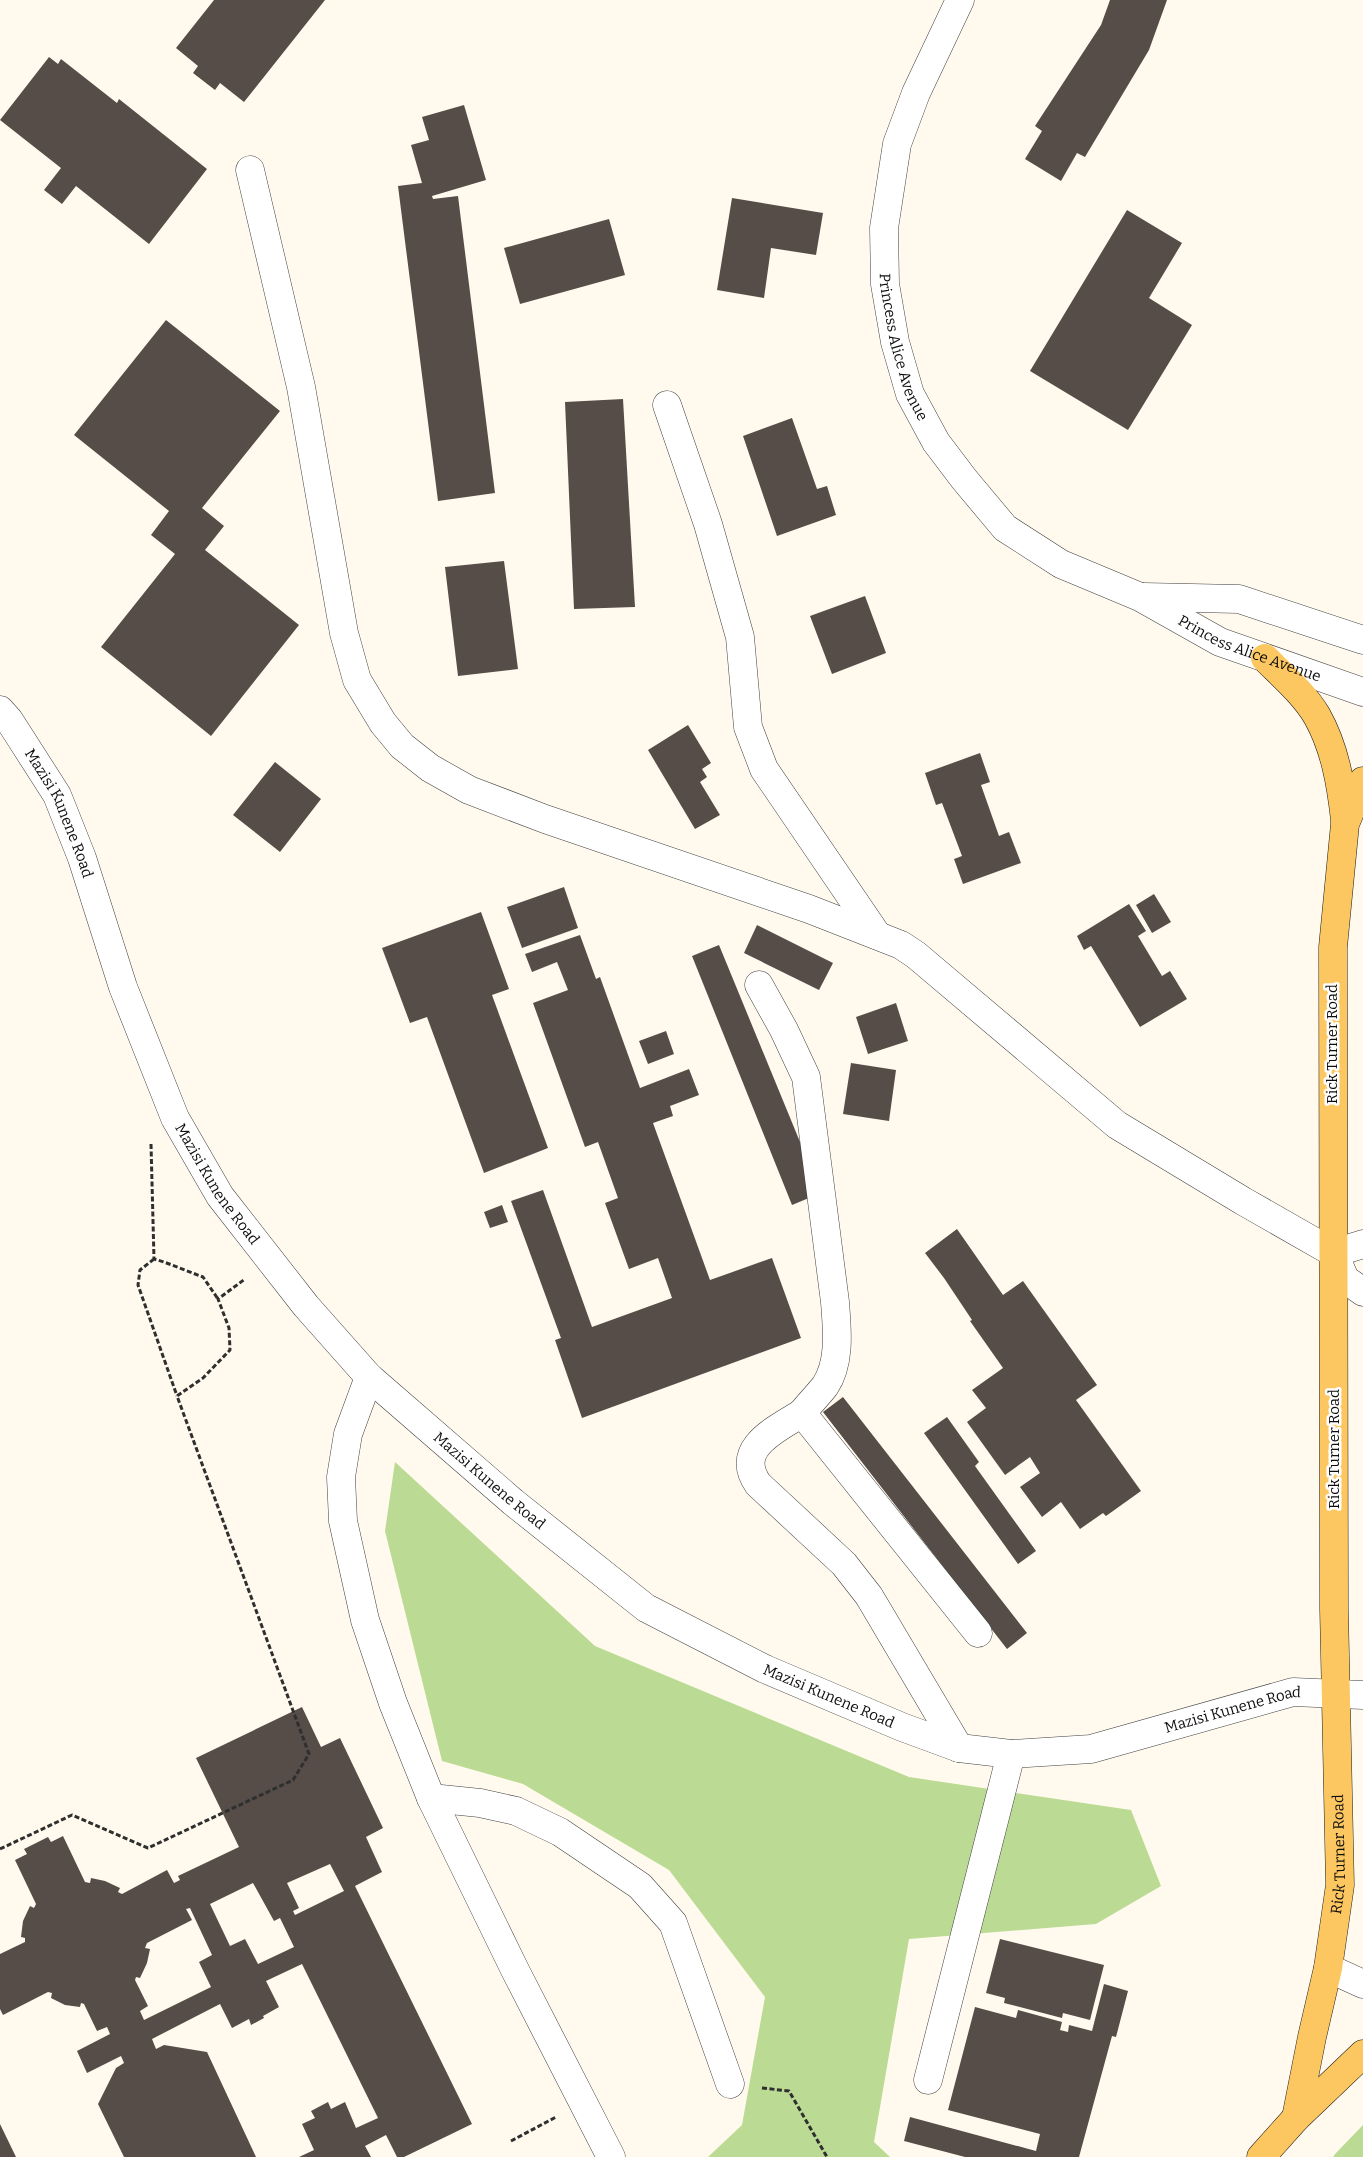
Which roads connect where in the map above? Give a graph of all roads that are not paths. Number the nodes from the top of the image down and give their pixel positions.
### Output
1 (960, 0) edge
2 (250, 170) dead end
3 (666, 405) dead end
4 (1140, 597) junction
5 (1363, 640) edge
6 (1265, 658) junction
7 (1363, 692) edge
8 (0, 710) edge
9 (1363, 781) edge
10 (1346, 824) junction
11 (877, 935) junction
12 (759, 985) dead end
13 (1363, 1244) edge
14 (1334, 1253) junction
15 (1363, 1292) edge
16 (369, 1377) junction
17 (802, 1413) junction
18 (978, 1633) dead end
19 (1335, 1693) junction
20 (1363, 1695) edge
21 (960, 1748) junction
22 (1011, 1754) junction
23 (431, 1798) junction
24 (1328, 1968) junction
25 (1363, 1984) edge
26 (1363, 2054) edge
27 (928, 2080) dead end
28 (730, 2084) dead end
29 (1296, 2118) junction
30 (611, 2157) edge
31 (1261, 2157) edge

1 - 4 street, Princess Alice Avenue
2 - 11 street
3 - 11 street
4 - 5 street, Princess Alice Avenue
4 - 6 street, Princess Alice Avenue
6 - 7 street, Princess Alice Avenue
6 - 10 main road
8 - 16 street, Mazisi Kunene Road
9 - 10 main road, Rick Turner Road
10 - 14 main road, Rick Turner Road
11 - 14 street
12 - 17 street
13 - 14 street
14 - 15 street
14 - 19 main road, Rick Turner Road
16 - 21 street, Mazisi Kunene Road
16 - 23 street
17 - 18 street
17 - 21 street
19 - 20 street, Mazisi Kunene Road
19 - 22 street, Mazisi Kunene Road
19 - 24 main road, Rick Turner Road
21 - 22 street, Mazisi Kunene Road
22 - 27 street
23 - 28 street
23 - 30 street
24 - 25 street
24 - 29 main road, Rick Turner Road
26 - 29 main road
29 - 31 main road

